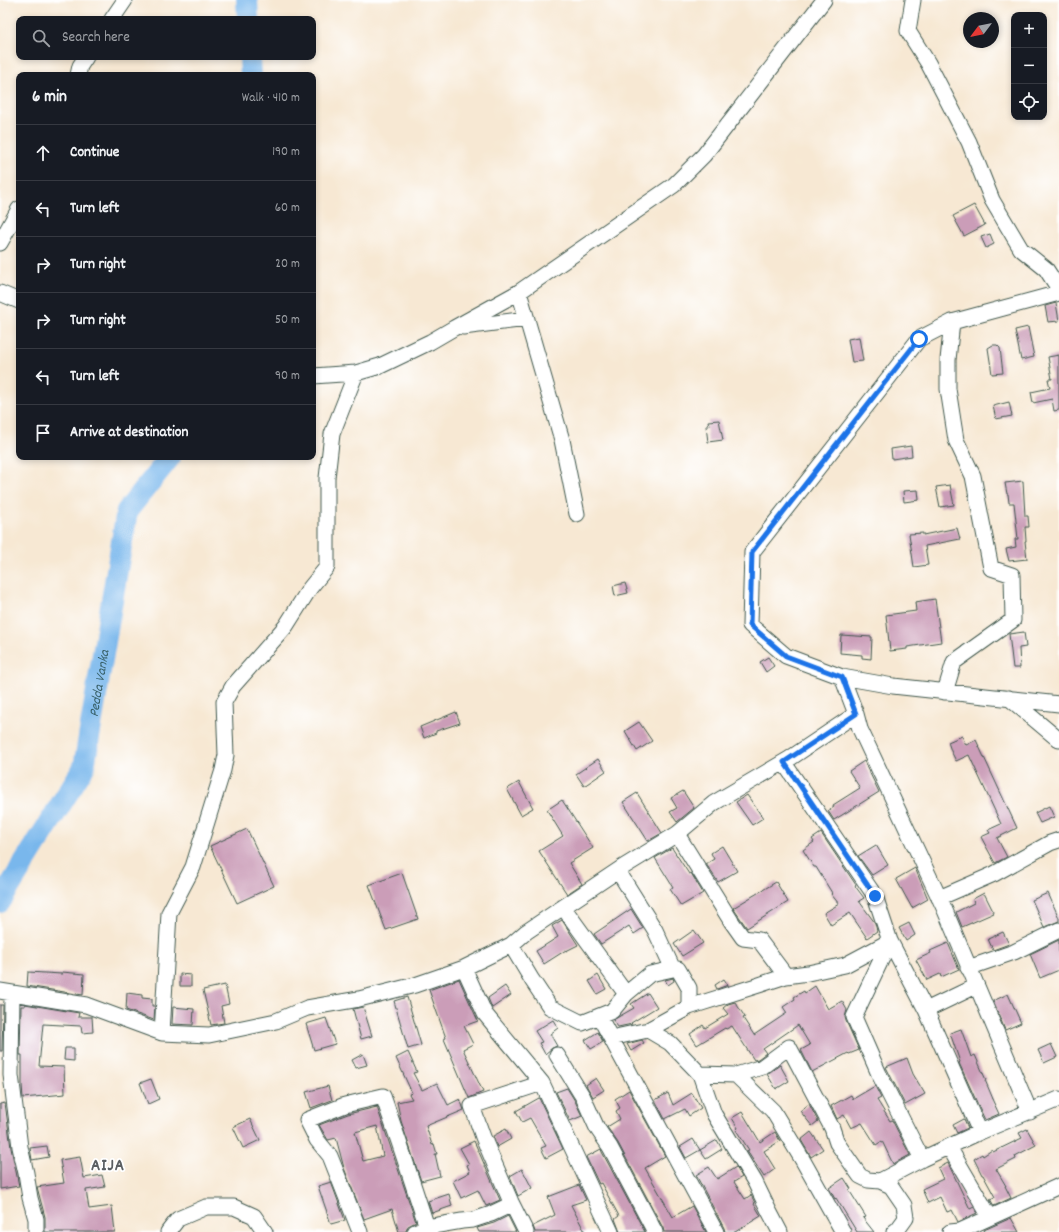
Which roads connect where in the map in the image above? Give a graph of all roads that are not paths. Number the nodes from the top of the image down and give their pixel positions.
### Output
1 (125, 0) edge
2 (824, 0) edge
3 (913, 0) edge
4 (114, 16) edge
5 (84, 60) edge
6 (79, 72) edge
7 (16, 214) edge
8 (0, 243) edge
9 (1059, 289) edge
10 (519, 292) junction
11 (0, 293) edge
12 (1059, 293) edge
13 (16, 300) edge
14 (527, 319) junction
15 (952, 322) junction
16 (454, 328) junction
17 (356, 373) junction
18 (316, 376) edge
19 (577, 514) dead end
20 (842, 677) junction
21 (945, 692) junction
22 (1009, 698) junction
23 (1059, 704) edge
24 (856, 714) junction
25 (1059, 740) edge
26 (784, 762) junction
27 (676, 834) junction
28 (1059, 840) edge
29 (618, 870) junction
30 (939, 898) junction
31 (563, 907) junction
32 (1059, 930) edge
33 (890, 941) junction
34 (511, 945) junction
35 (464, 968) junction
36 (968, 968) junction
37 (673, 969) junction
38 (786, 976) junction
39 (976, 986) junction
40 (6, 992) edge
41 (626, 994) junction
42 (689, 1007) junction
43 (926, 1010) junction
44 (599, 1016) junction
45 (648, 1030) junction
46 (162, 1033) junction
47 (611, 1038) junction
48 (557, 1055) dead end
49 (700, 1074) junction
50 (736, 1074) junction
51 (542, 1083) junction
52 (1059, 1099) edge
53 (1030, 1112) junction
54 (980, 1132) junction
55 (950, 1147) junction
56 (922, 1159) junction
57 (880, 1180) junction
58 (1059, 1186) edge
59 (512, 1204) junction
60 (990, 1217) junction
61 (421, 1229) edge
62 (897, 1231) edge
63 (36, 1232) edge
64 (168, 1232) edge
65 (265, 1232) edge
66 (360, 1232) edge
67 (526, 1232) edge
68 (611, 1232) edge
69 (655, 1232) edge
70 (716, 1232) edge
71 (780, 1232) edge
72 (843, 1232) edge
73 (950, 1232) edge

1 - 4 street
2 - 10 street
3 - 9 street
5 - 6 street
7 - 8 street
10 - 14 street
10 - 16 street
11 - 13 street
12 - 15 street
14 - 16 street
14 - 19 street
15 - 20 street
15 - 21 street
16 - 17 street
17 - 18 street
17 - 46 street
20 - 21 street
20 - 24 street
21 - 22 street
22 - 23 street
22 - 25 street
24 - 26 street
24 - 30 street
26 - 27 street
26 - 33 street
27 - 29 street
27 - 38 street
28 - 30 street
29 - 31 street
29 - 37 street
30 - 36 street
31 - 34 street
31 - 41 street
32 - 36 street
33 - 38 street
33 - 43 street
33 - 56 street
34 - 35 street
34 - 44 street
35 - 46 street
35 - 51 street
36 - 39 street
37 - 41 street
37 - 42 street
38 - 42 street
39 - 43 street
39 - 53 street
40 - 46 street
40 - 63 street
41 - 44 street
42 - 45 street
43 - 54 street
44 - 47 street
45 - 47 street
45 - 49 street
47 - 70 street
48 - 69 street
49 - 50 street
49 - 71 street
50 - 57 street
50 - 72 street
51 - 59 street
51 - 68 street
52 - 53 street
53 - 54 street
54 - 55 street
55 - 56 street
55 - 60 street
56 - 57 street
57 - 62 street
58 - 60 street
59 - 61 street
59 - 67 street
60 - 73 street
61 - 66 street
64 - 65 street

